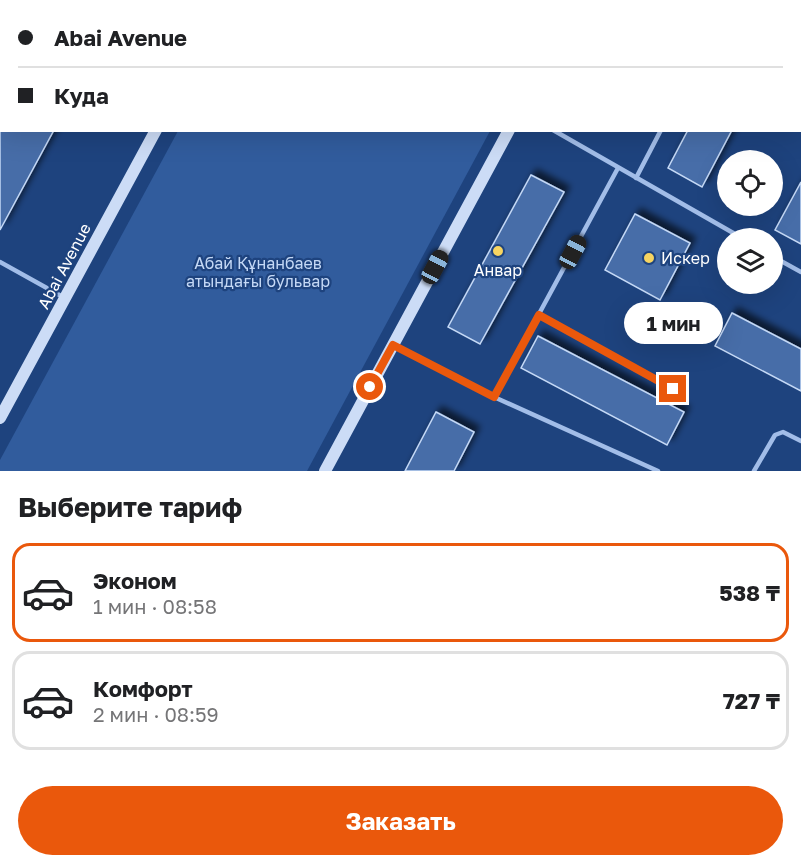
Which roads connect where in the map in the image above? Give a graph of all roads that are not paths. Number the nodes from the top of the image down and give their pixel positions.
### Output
1 (155, 132) edge
2 (508, 132) edge
3 (556, 132) edge
4 (660, 132) edge
5 (618, 168) junction
6 (636, 178) junction
7 (724, 228) edge
8 (0, 262) edge
9 (783, 262) edge
10 (801, 272) edge
11 (65, 298) junction
12 (539, 315) junction
13 (393, 345) junction
14 (673, 389) dead end
15 (494, 397) junction
16 (0, 418) edge
17 (801, 441) edge
18 (325, 471) edge
19 (658, 471) edge
20 (754, 471) edge

1 - 11 main road, Abai Avenue
2 - 13 main road
3 - 5 lane
4 - 6 lane
5 - 6 lane
5 - 12 lane
6 - 7 lane
8 - 11 lane
9 - 10 lane
11 - 16 main road, Abai Avenue
12 - 14 lane
12 - 15 lane
13 - 15 lane
13 - 18 main road
15 - 19 lane
17 - 20 lane

